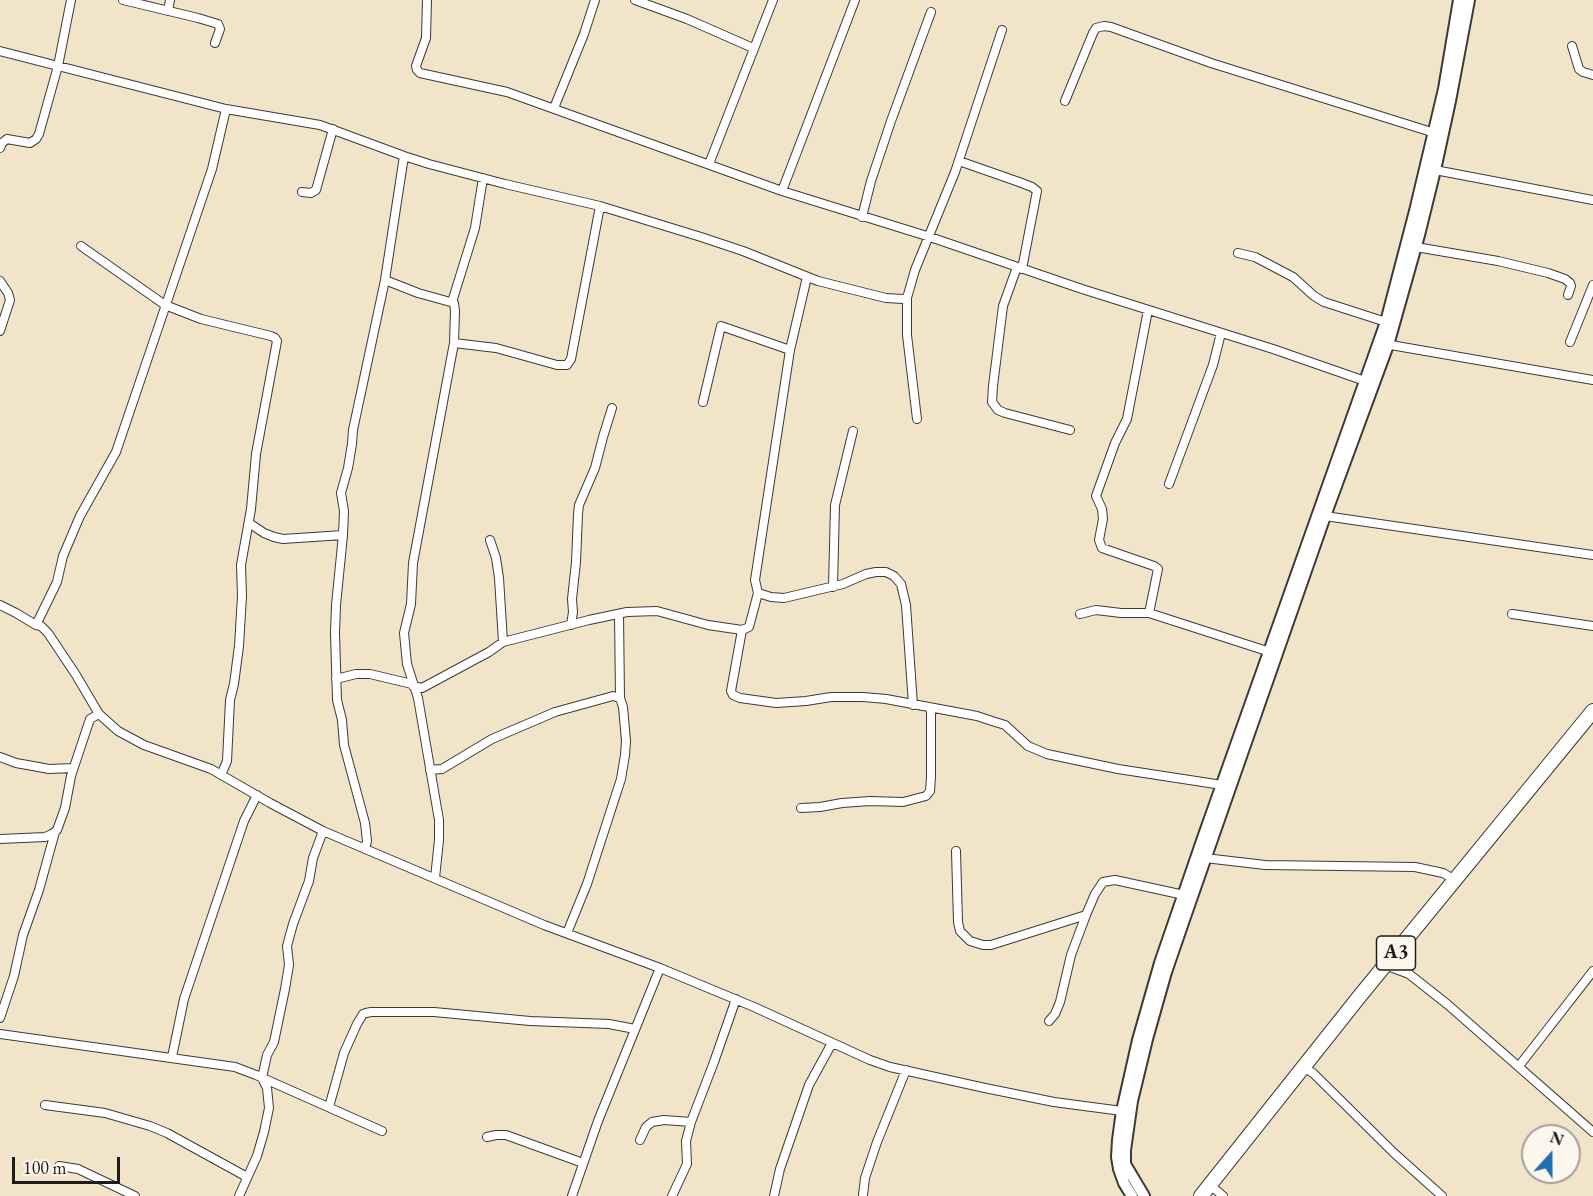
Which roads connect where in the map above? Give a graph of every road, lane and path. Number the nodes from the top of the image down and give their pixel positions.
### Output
1 (71, 0) edge
2 (123, 0) edge
3 (170, 0) edge
4 (427, 0) edge
5 (595, 0) edge
6 (635, 0) edge
7 (773, 0) edge
8 (855, 0) edge
9 (1459, 0) edge
10 (1468, 0) edge
11 (168, 11) junction
12 (931, 12) dead end
13 (1002, 30) dead end
14 (215, 43) dead end
15 (1572, 46) dead end
16 (753, 48) junction
17 (0, 51) edge
18 (58, 66) junction
19 (1593, 75) edge
20 (1065, 102) dead end
21 (554, 108) junction
22 (226, 109) junction
23 (333, 129) junction
24 (1438, 134) junction
25 (0, 148) edge
26 (404, 156) junction
27 (959, 161) junction
28 (709, 164) junction
29 (1434, 170) junction
30 (483, 178) junction
31 (782, 191) junction
32 (302, 192) dead end
33 (1593, 200) edge
34 (600, 206) junction
35 (862, 217) junction
36 (930, 237) junction
37 (81, 246) dead end
38 (1416, 247) junction
39 (1238, 253) dead end
40 (1020, 268) junction
41 (807, 277) junction
42 (385, 280) junction
43 (0, 281) edge
44 (1593, 285) edge
45 (1568, 294) dead end
46 (907, 298) junction
47 (452, 302) junction
48 (165, 305) junction
49 (1148, 310) junction
50 (1386, 322) junction
51 (0, 331) edge
52 (1221, 333) junction
53 (1570, 342) dead end
54 (454, 343) junction
55 (1384, 344) junction
56 (790, 350) junction
57 (1593, 380) edge
58 (1365, 381) junction
59 (703, 402) dead end
60 (612, 408) dead end
61 (917, 419) dead end
62 (1070, 430) dead end
63 (852, 431) dead end
64 (1169, 484) dead end
65 (1321, 522) junction
66 (249, 523) junction
67 (343, 535) junction
68 (490, 540) dead end
69 (1593, 555) edge
70 (833, 586) junction
71 (758, 593) junction
72 (0, 605) edge
73 (573, 612) junction
74 (1149, 613) junction
75 (619, 614) junction
76 (1080, 614) dead end
77 (1512, 614) dead end
78 (580, 622) junction
79 (36, 625) junction
80 (571, 625) junction
81 (1593, 626) edge
82 (742, 630) junction
83 (503, 642) junction
84 (1270, 652) junction
85 (336, 680) junction
86 (413, 685) junction
87 (620, 698) junction
88 (913, 705) junction
89 (931, 708) junction
90 (1593, 711) edge
91 (99, 714) junction
92 (0, 757) edge
93 (73, 768) junction
94 (430, 770) junction
95 (221, 775) junction
96 (1222, 785) junction
97 (257, 795) junction
98 (801, 808) dead end
99 (323, 831) junction
100 (55, 832) junction
101 (0, 839) edge
102 (365, 849) junction
103 (956, 852) dead end
104 (1205, 858) junction
105 (435, 878) junction
106 (1455, 880) junction
107 (1184, 895) junction
108 (1086, 915) junction
109 (567, 933) junction
110 (1397, 951) junction
111 (1385, 965) junction
112 (660, 968) junction
113 (1593, 971) edge
114 (1409, 974) junction
115 (736, 999) junction
116 (0, 1018) edge
117 (1049, 1021) dead end
118 (635, 1029) junction
119 (0, 1034) edge
120 (832, 1043) junction
121 (172, 1057) junction
122 (1519, 1066) junction
123 (1303, 1067) junction
124 (906, 1070) junction
125 (262, 1078) junction
126 (45, 1105) dead end
127 (329, 1107) junction
128 (1122, 1111) junction
129 (691, 1122) junction
130 (382, 1131) dead end
131 (1593, 1132) edge
132 (487, 1137) dead end
133 (640, 1140) dead end
134 (583, 1163) junction
135 (59, 1166) dead end
136 (247, 1177) junction
137 (1209, 1184) junction
138 (863, 1195) edge
139 (135, 1196) edge
140 (239, 1196) edge
141 (572, 1196) edge
142 (672, 1196) edge
143 (774, 1196) edge
144 (1132, 1196) edge
145 (1144, 1196) edge
146 (1196, 1196) edge
147 (1201, 1196) edge
148 (1223, 1196) edge
149 (1442, 1196) edge

1 - 18 street
2 - 11 street
3 - 11 street
4 - 21 street
5 - 21 street
6 - 16 street
7 - 16 street
8 - 31 street
9 - 24 main road
10 - 24 main road
11 - 14 street
12 - 35 street
13 - 27 street
15 - 19 street
16 - 28 street
17 - 18 street
18 - 22 street
18 - 25 street
20 - 24 street
21 - 28 street
22 - 23 street
22 - 48 street
23 - 26 street
23 - 32 street
24 - 29 main road
24 - 50 main road
26 - 30 street
26 - 42 street
27 - 36 street
27 - 40 street
28 - 31 street
29 - 33 street
29 - 38 main road
30 - 34 street
30 - 47 street
31 - 35 street
34 - 41 street
34 - 54 street
35 - 36 street
36 - 40 street
36 - 46 street
37 - 48 street
38 - 45 street
38 - 55 main road
39 - 50 street
40 - 49 street
40 - 62 street
41 - 46 street
41 - 56 street
42 - 47 street
42 - 67 street
43 - 51 street
44 - 53 street
46 - 61 street
47 - 54 street
48 - 66 street
48 - 79 street
49 - 52 street
49 - 74 street
50 - 55 main road
52 - 58 street
52 - 64 street
54 - 86 street
55 - 57 street
55 - 58 main road
55 - 65 main road
56 - 59 street
56 - 71 street
58 - 65 main road
60 - 73 street
63 - 70 street
65 - 69 street
65 - 84 main road
65 - 104 main road
66 - 67 street
66 - 95 street
67 - 85 street
68 - 83 street
70 - 71 street
70 - 88 street
71 - 82 street
72 - 79 street
73 - 78 street
73 - 80 street
74 - 76 street
74 - 84 street
75 - 78 street
75 - 82 street
75 - 87 street
77 - 81 street
78 - 80 street
79 - 91 street
80 - 83 street
82 - 88 street
83 - 86 street
84 - 96 main road
85 - 86 street
85 - 102 street
86 - 94 street
87 - 94 street
87 - 109 street
88 - 89 street
89 - 96 street
89 - 98 street
90 - 106 highway, A3
91 - 93 street
91 - 95 street
92 - 93 street
93 - 100 street
94 - 105 street
95 - 97 street
96 - 107 main road
97 - 99 street
97 - 121 street
99 - 102 street
99 - 125 street
100 - 101 street
100 - 116 street
102 - 105 street
103 - 108 street
104 - 106 street
104 - 145 main road
105 - 109 street
106 - 110 highway, A3
107 - 108 street
107 - 128 main road
108 - 117 street
109 - 112 street
110 - 111 highway, A3
110 - 114 street
111 - 114 street
111 - 123 highway, A3
112 - 115 street
112 - 118 street
113 - 122 street
114 - 122 street
115 - 120 street
115 - 129 street
118 - 127 street
118 - 134 street
119 - 121 street
120 - 124 street
120 - 143 street
121 - 125 street
122 - 131 street
123 - 137 highway, A3
123 - 149 street
124 - 128 street
124 - 138 street
125 - 127 street
125 - 136 street
126 - 136 street
127 - 130 street
128 - 144 main road
129 - 133 street
129 - 142 street
132 - 134 street
134 - 141 street
135 - 139 street
136 - 140 street
137 - 146 highway
137 - 147 highway, A3
137 - 148 street

